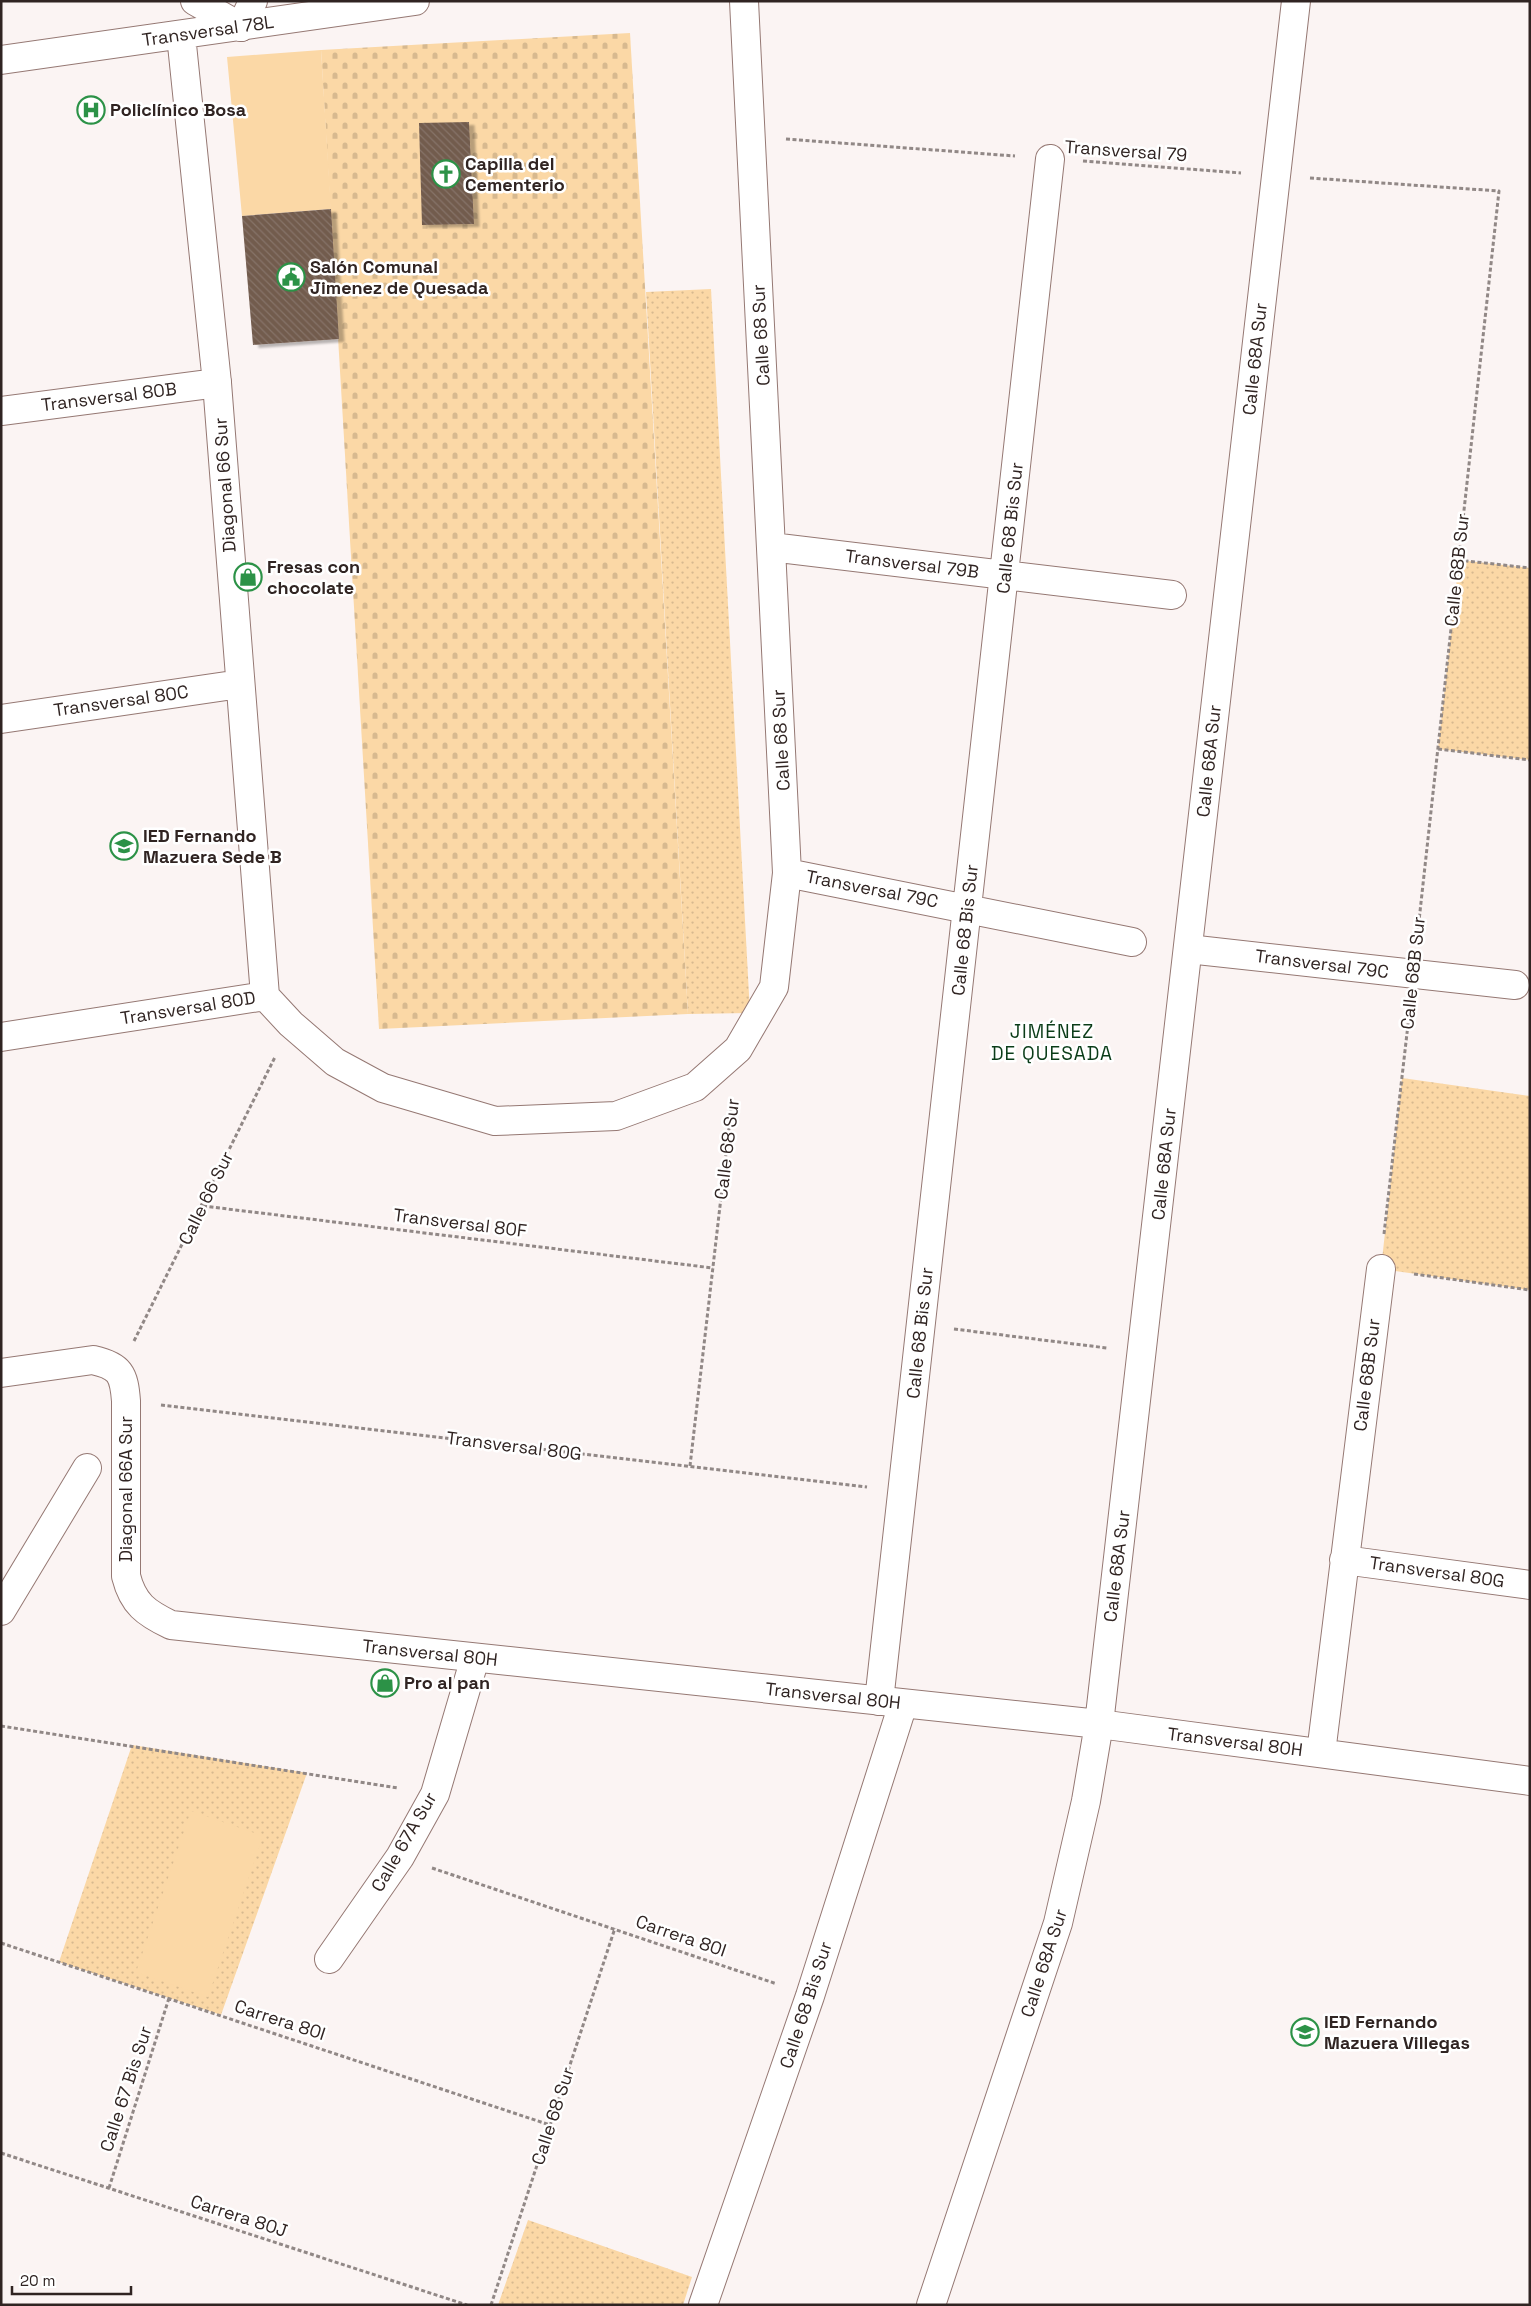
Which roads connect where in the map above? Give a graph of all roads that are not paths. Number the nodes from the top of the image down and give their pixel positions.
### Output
1 (195, 1) edge
2 (253, 1) edge
3 (415, 1) edge
4 (744, 1) edge
5 (1296, 1) edge
6 (241, 27) junction
7 (181, 35) junction
8 (1, 60) edge
9 (1050, 159) road end
10 (217, 383) junction
11 (1, 411) edge
12 (771, 547) junction
13 (1005, 575) junction
14 (1172, 596) dead end
15 (240, 684) junction
16 (1, 718) edge
17 (787, 873) junction
18 (967, 908) junction
19 (1132, 942) dead end
20 (1188, 949) junction
21 (1515, 985) dead end
22 (265, 996) junction
23 (1, 1037) edge
24 (738, 1050) joint
25 (1381, 1269) road end
26 (1, 1372) edge
27 (86, 1468) dead end
28 (1344, 1560) junction
29 (1530, 1585) edge
30 (140, 1606) joint
31 (1, 1611) edge
32 (475, 1658) junction
33 (891, 1702) junction
34 (1099, 1724) junction
35 (1321, 1753) junction
36 (1530, 1781) edge
37 (329, 1959) dead end
38 (703, 2305) edge
39 (931, 2305) edge

1 - 6 street
2 - 6 street
3 - 6 street, Transversal 78L
4 - 12 street, Calle 68 Sur
5 - 20 street, Calle 68A Sur
6 - 7 street, Transversal 78L
7 - 8 street, Transversal 78L
7 - 10 street, Diagonal 66 Sur
9 - 13 street, Calle 68 Bis Sur
10 - 11 street, Transversal 80B
10 - 15 street, Diagonal 66 Sur
12 - 13 street, Transversal 79B
12 - 17 street, Calle 68 Sur
13 - 14 street, Transversal 79B
13 - 18 street, Calle 68 Bis Sur
15 - 16 street, Transversal 80C
15 - 22 street, Diagonal 66 Sur
17 - 18 street, Transversal 79C
17 - 24 street, Calle 68 Sur
18 - 19 street, Transversal 79C
18 - 33 street, Calle 68 Bis Sur
20 - 21 street, Transversal 79C
20 - 34 street, Calle 68A Sur
22 - 23 street, Transversal 80D
22 - 24 street, Transversal 80D
25 - 28 street, Calle 68B Sur
26 - 30 street, Diagonal 66A Sur
27 - 31 street
28 - 29 street, Transversal 80G
28 - 35 street, Calle 68B Sur
30 - 32 street, Transversal 80H
32 - 33 street, Transversal 80H
32 - 37 street, Calle 67A Sur
33 - 34 street, Transversal 80H
33 - 38 street, Calle 68 Bis Sur
34 - 35 street, Transversal 80H
34 - 39 street, Calle 68A Sur
35 - 36 street, Transversal 80H

